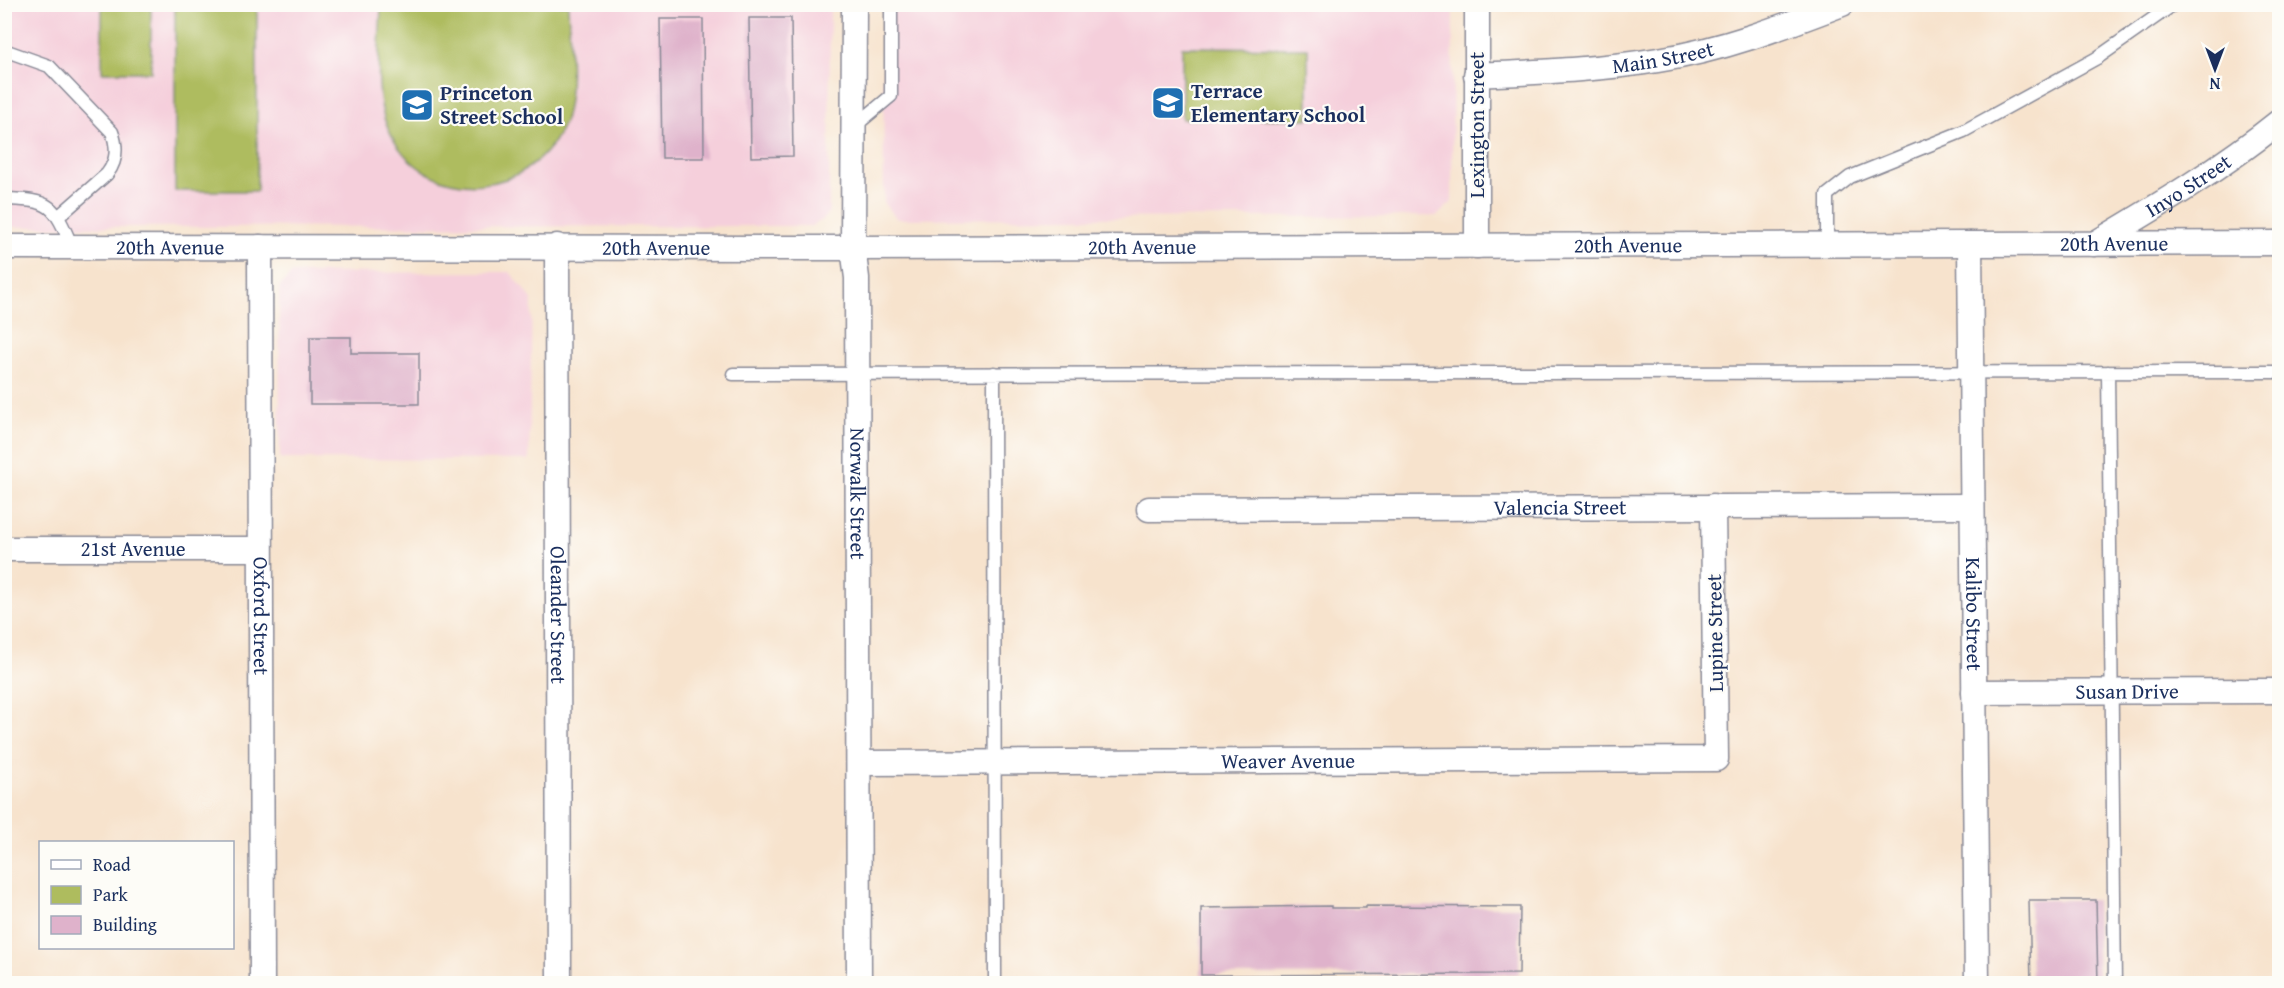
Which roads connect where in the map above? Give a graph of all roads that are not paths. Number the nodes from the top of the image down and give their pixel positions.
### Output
1 (854, 4) edge
2 (891, 4) edge
3 (1477, 4) edge
4 (1842, 4) edge
5 (2174, 4) edge
6 (4, 51) edge
7 (1476, 75) junction
8 (2280, 121) edge
9 (854, 127) junction
10 (4, 199) edge
11 (58, 217) junction
12 (2280, 243) edge
13 (1970, 244) junction
14 (2094, 244) junction
15 (1827, 245) junction
16 (557, 246) junction
17 (1477, 246) junction
18 (4, 247) edge
19 (72, 247) junction
20 (260, 247) junction
21 (853, 248) junction
22 (1971, 371) junction
23 (2108, 372) junction
24 (2280, 372) edge
25 (994, 373) junction
26 (733, 374) dead end
27 (858, 374) junction
28 (1713, 506) junction
29 (1971, 506) junction
30 (1149, 509) dead end
31 (4, 549) edge
32 (260, 549) junction
33 (2280, 691) edge
34 (1974, 692) junction
35 (2112, 692) junction
36 (1716, 759) joint
37 (995, 762) junction
38 (859, 763) junction
39 (262, 984) edge
40 (559, 984) edge
41 (860, 984) edge
42 (995, 984) edge
43 (1977, 984) edge
44 (2115, 984) edge

1 - 9 street, Norwalk Street
2 - 9 lane
3 - 7 street, Lexington Street
4 - 7 street, Main Street
5 - 15 lane
6 - 11 lane
7 - 17 street, Lexington Street
8 - 14 street, Inyo Street
9 - 21 street, Norwalk Street
10 - 11 lane
11 - 19 lane
12 - 14 street, 20th Avenue
13 - 14 street, 20th Avenue
13 - 15 street, 20th Avenue
13 - 22 street, Kalibo Street
15 - 17 street, 20th Avenue
16 - 20 street, 20th Avenue
16 - 21 street, 20th Avenue
16 - 40 street, Oleander Street
17 - 21 street, 20th Avenue
18 - 19 street, 20th Avenue
19 - 20 street, 20th Avenue
20 - 32 street, Oxford Street
21 - 27 street, Norwalk Street
22 - 23 lane
22 - 25 lane
22 - 29 street, Kalibo Street
23 - 24 lane
23 - 35 lane
25 - 27 lane
25 - 37 lane
26 - 27 lane
27 - 38 street, Norwalk Street
28 - 29 street, Valencia Street
28 - 30 street, Valencia Street
28 - 36 street, Lupine Street
29 - 34 street, Kalibo Street
31 - 32 street, 21st Avenue
32 - 39 street, Oxford Street
33 - 35 street, Susan Drive
34 - 35 street, Susan Drive
34 - 43 street, Kalibo Street
35 - 44 lane
36 - 37 street, Weaver Avenue
37 - 38 street, Weaver Avenue
37 - 42 lane
38 - 41 street, Norwalk Street

